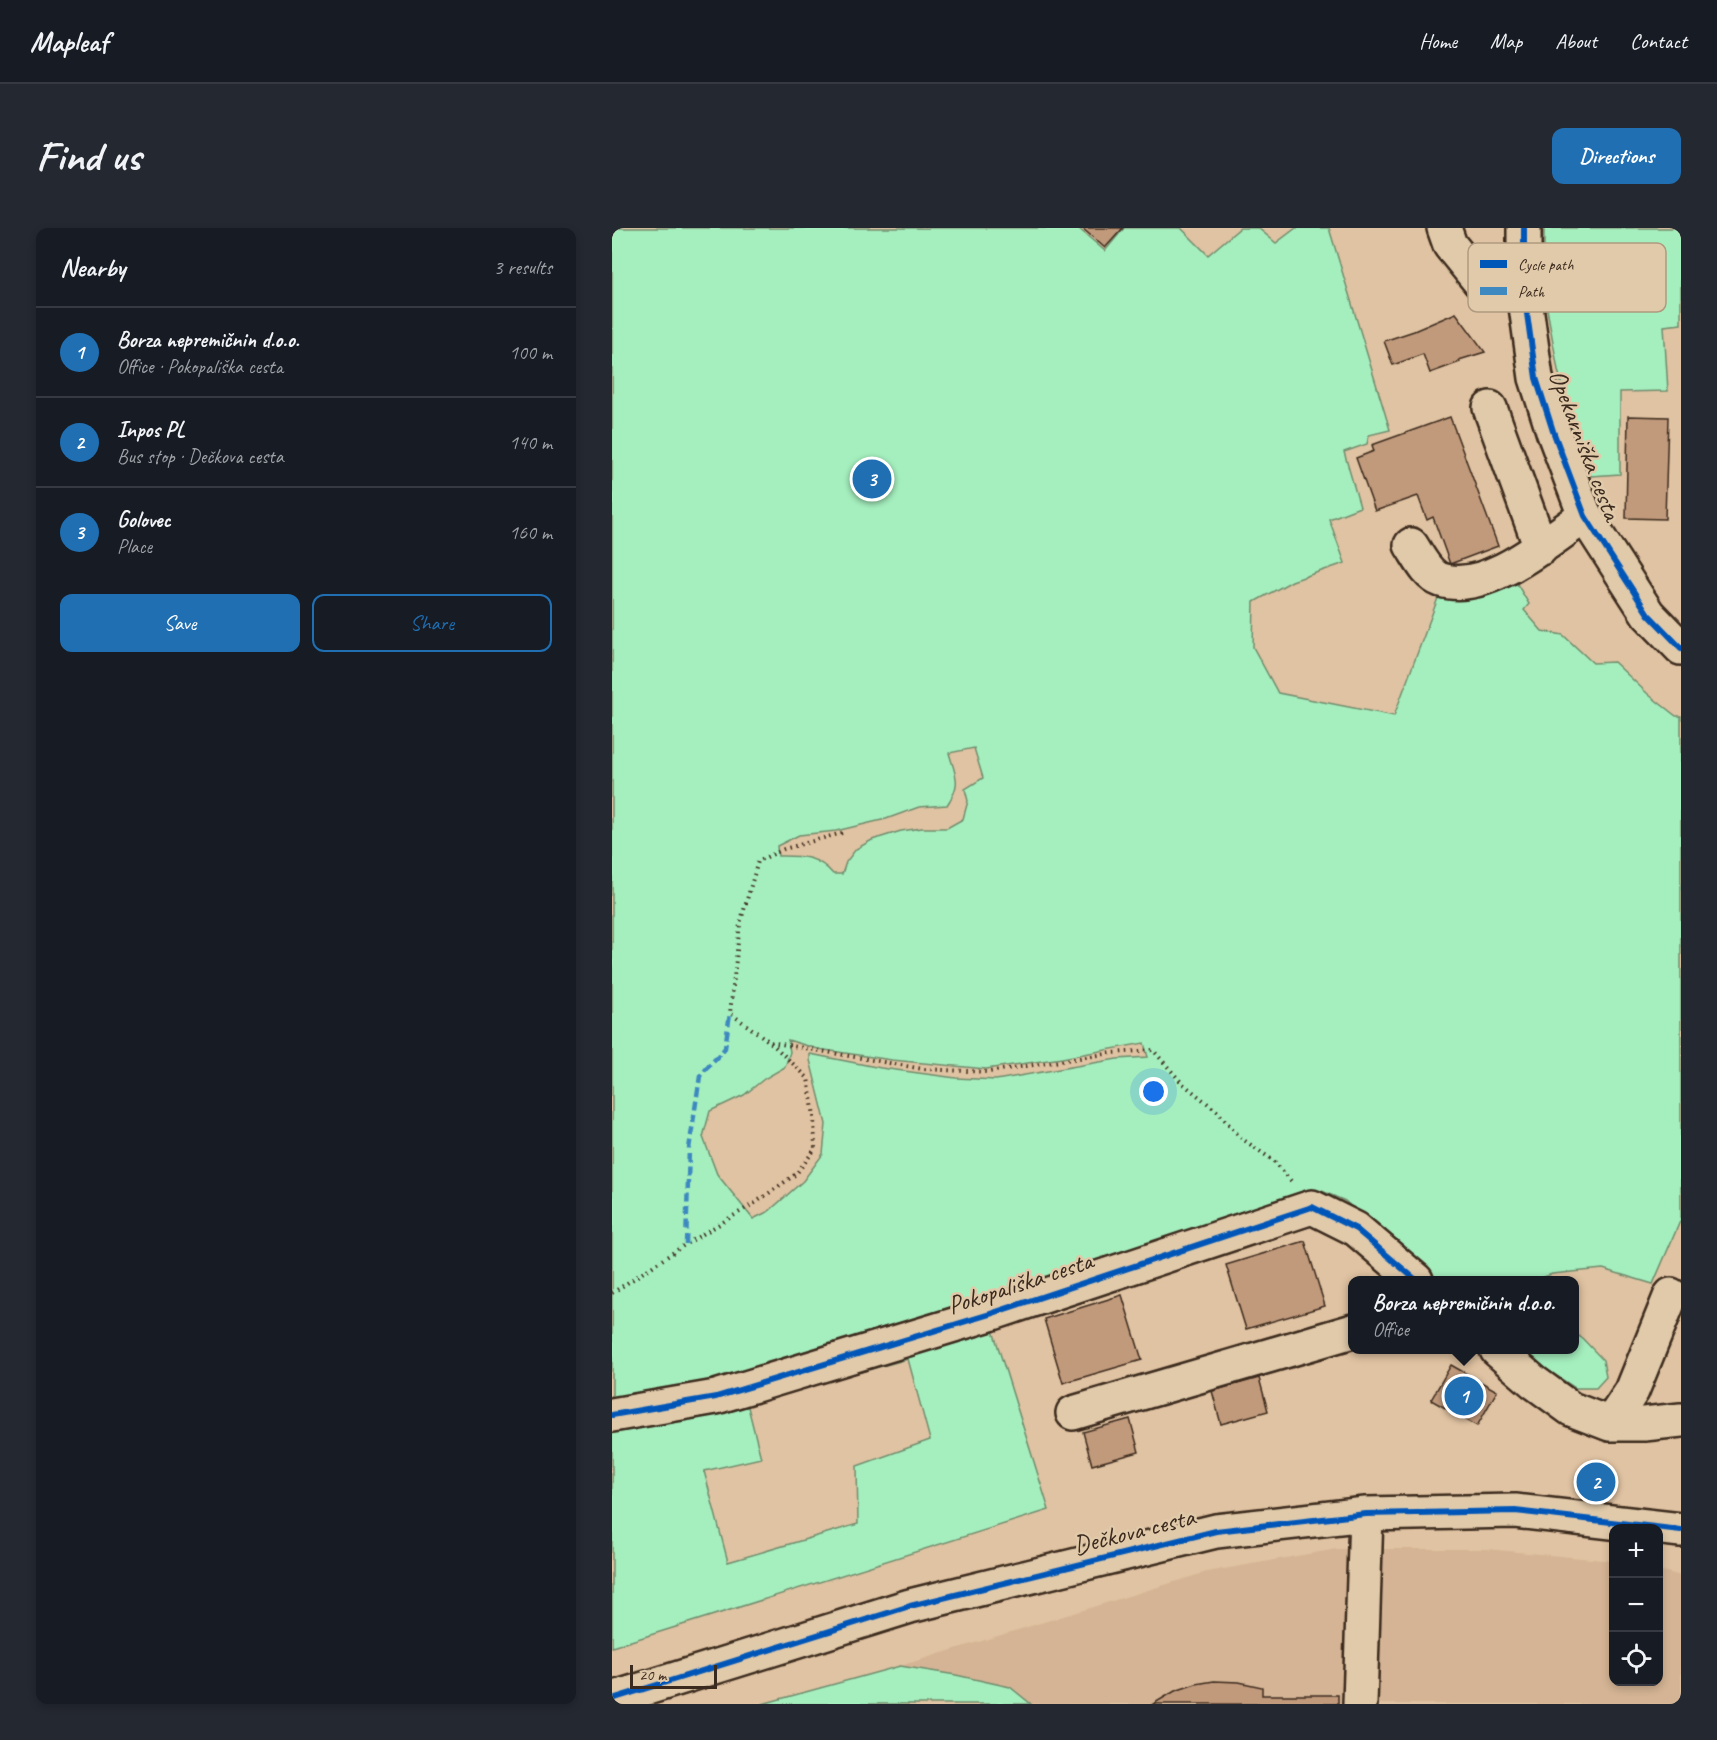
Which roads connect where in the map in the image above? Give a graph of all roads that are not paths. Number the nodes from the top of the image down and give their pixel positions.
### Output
1 (1444, 228) edge
2 (1468, 267) edge
3 (1527, 312) edge
4 (1490, 408) dead end
5 (1585, 516) junction
6 (1412, 545) dead end
7 (1541, 548) junction
8 (1678, 637) edge
9 (1410, 1276) edge
10 (1671, 1295) dead end
11 (1348, 1332) edge
12 (1502, 1354) edge
13 (1073, 1413) dead end
14 (612, 1415) edge
15 (1681, 1420) edge
16 (1610, 1424) junction
17 (1366, 1514) junction
18 (1681, 1530) edge
19 (612, 1699) edge
20 (1360, 1704) edge

1 - 2 street
3 - 5 street, Opekarniška cesta
4 - 7 street
5 - 7 street
5 - 8 street, Opekarniška cesta
6 - 7 street
9 - 14 street, Pokopališka cesta
10 - 16 street
11 - 13 street
12 - 16 street
15 - 16 street
17 - 18 street, Dečkova cesta
17 - 19 street, Dečkova cesta
17 - 20 street

